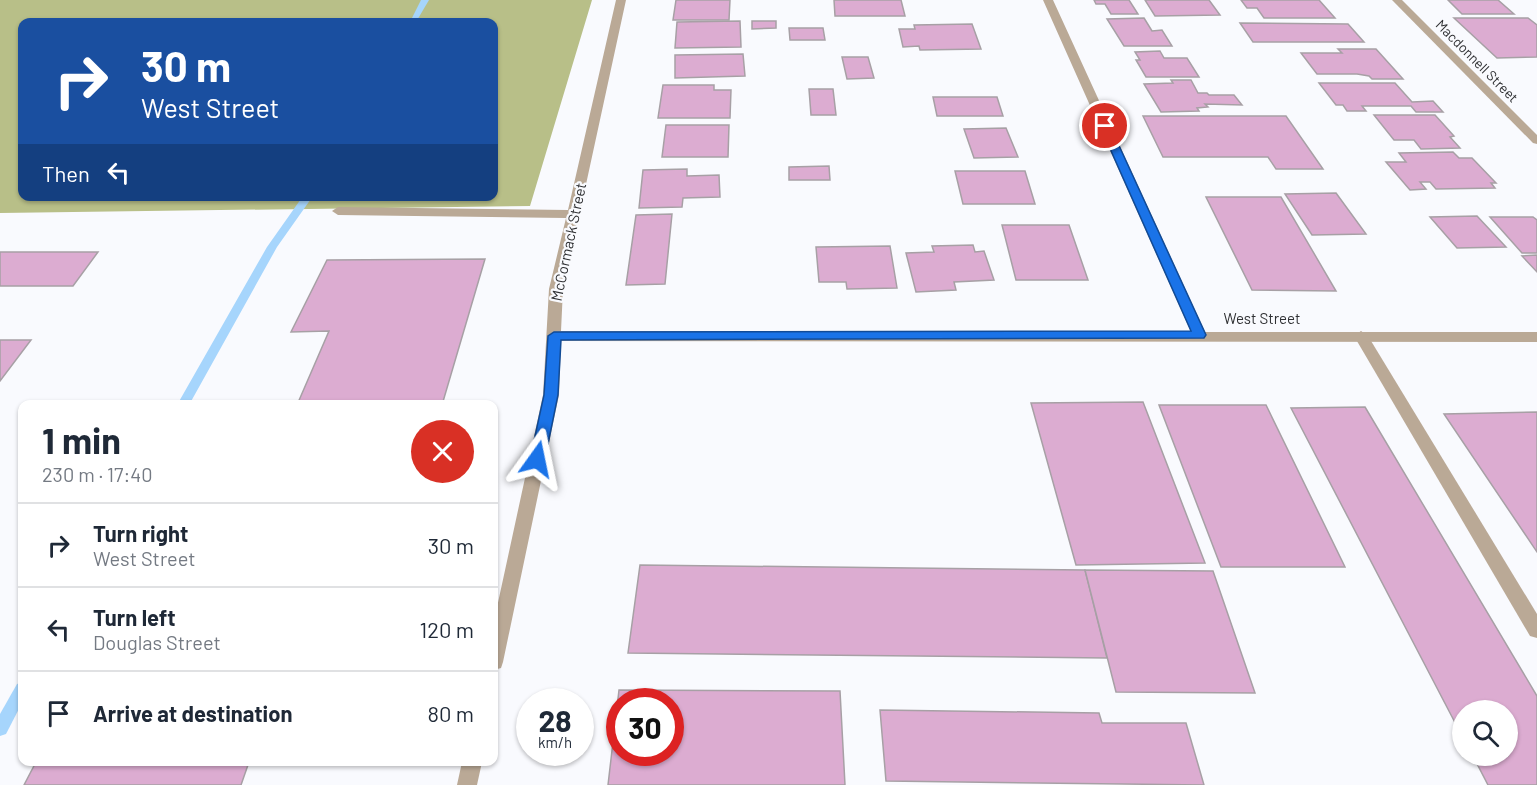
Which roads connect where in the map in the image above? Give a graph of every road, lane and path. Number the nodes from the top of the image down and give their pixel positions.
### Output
1 (621, 0) edge
2 (1048, 0) edge
3 (1397, 0) edge
4 (1537, 141) edge
5 (338, 211) dead end
6 (575, 214) junction
7 (1199, 335) junction
8 (554, 336) junction
9 (1361, 336) junction
10 (1537, 337) edge
11 (1537, 630) edge
12 (498, 643) edge
13 (471, 766) edge
14 (467, 785) edge

1 - 6 street, McCormack Street
2 - 7 street
3 - 4 street, Macdonnell Street
5 - 6 street
6 - 8 street, McCormack Street
7 - 8 street, West Street
7 - 9 street, West Street
8 - 12 street, McCormack Street
9 - 10 street, West Street
9 - 11 street
13 - 14 street

